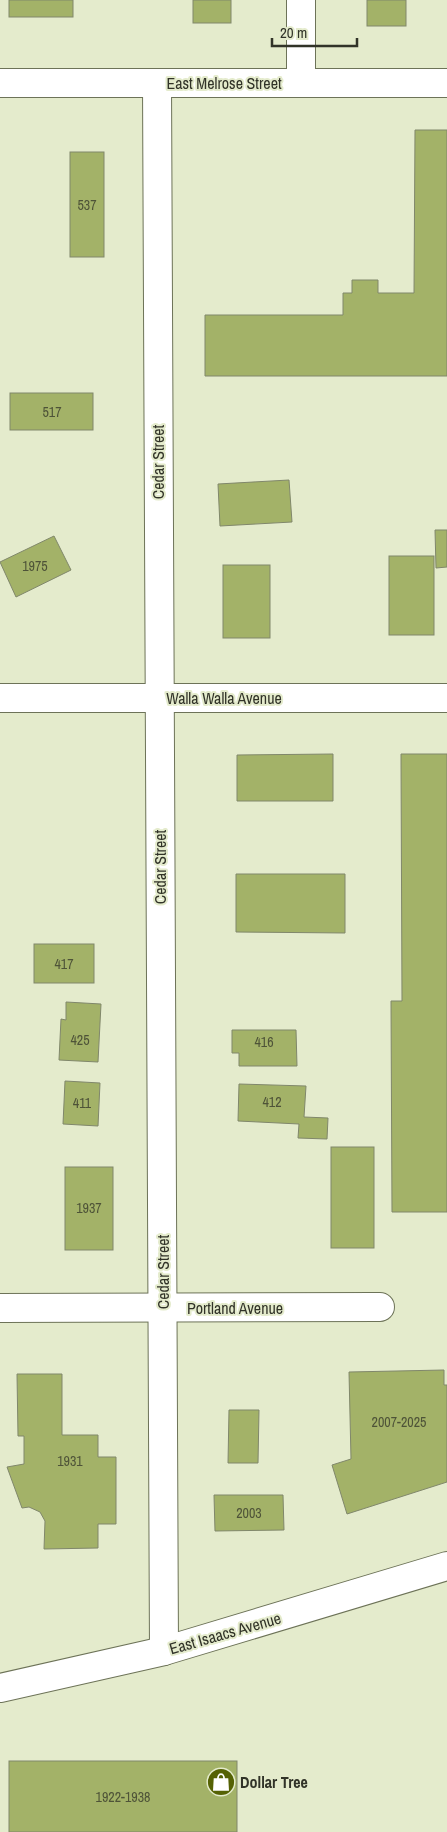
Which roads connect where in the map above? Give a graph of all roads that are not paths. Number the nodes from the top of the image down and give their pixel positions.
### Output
1 (301, 0) edge
2 (302, 82) junction
3 (0, 83) edge
4 (157, 83) junction
5 (447, 83) edge
6 (0, 698) edge
7 (160, 698) junction
8 (447, 698) edge
9 (380, 1307) dead end
10 (0, 1308) edge
11 (163, 1308) junction
12 (447, 1566) edge
13 (164, 1651) junction
14 (0, 1688) edge

1 - 2 street
2 - 4 street, East Melrose Street
2 - 5 street, East Melrose Street
3 - 4 street, East Melrose Street
4 - 7 street, Cedar Street
6 - 7 street, Walla Walla Avenue
7 - 8 street, Walla Walla Avenue
7 - 11 street, Cedar Street
9 - 11 street, Portland Avenue
10 - 11 street, Portland Avenue
11 - 13 street, Cedar Street
12 - 13 street, East Isaacs Avenue
13 - 14 street, East Isaacs Avenue

